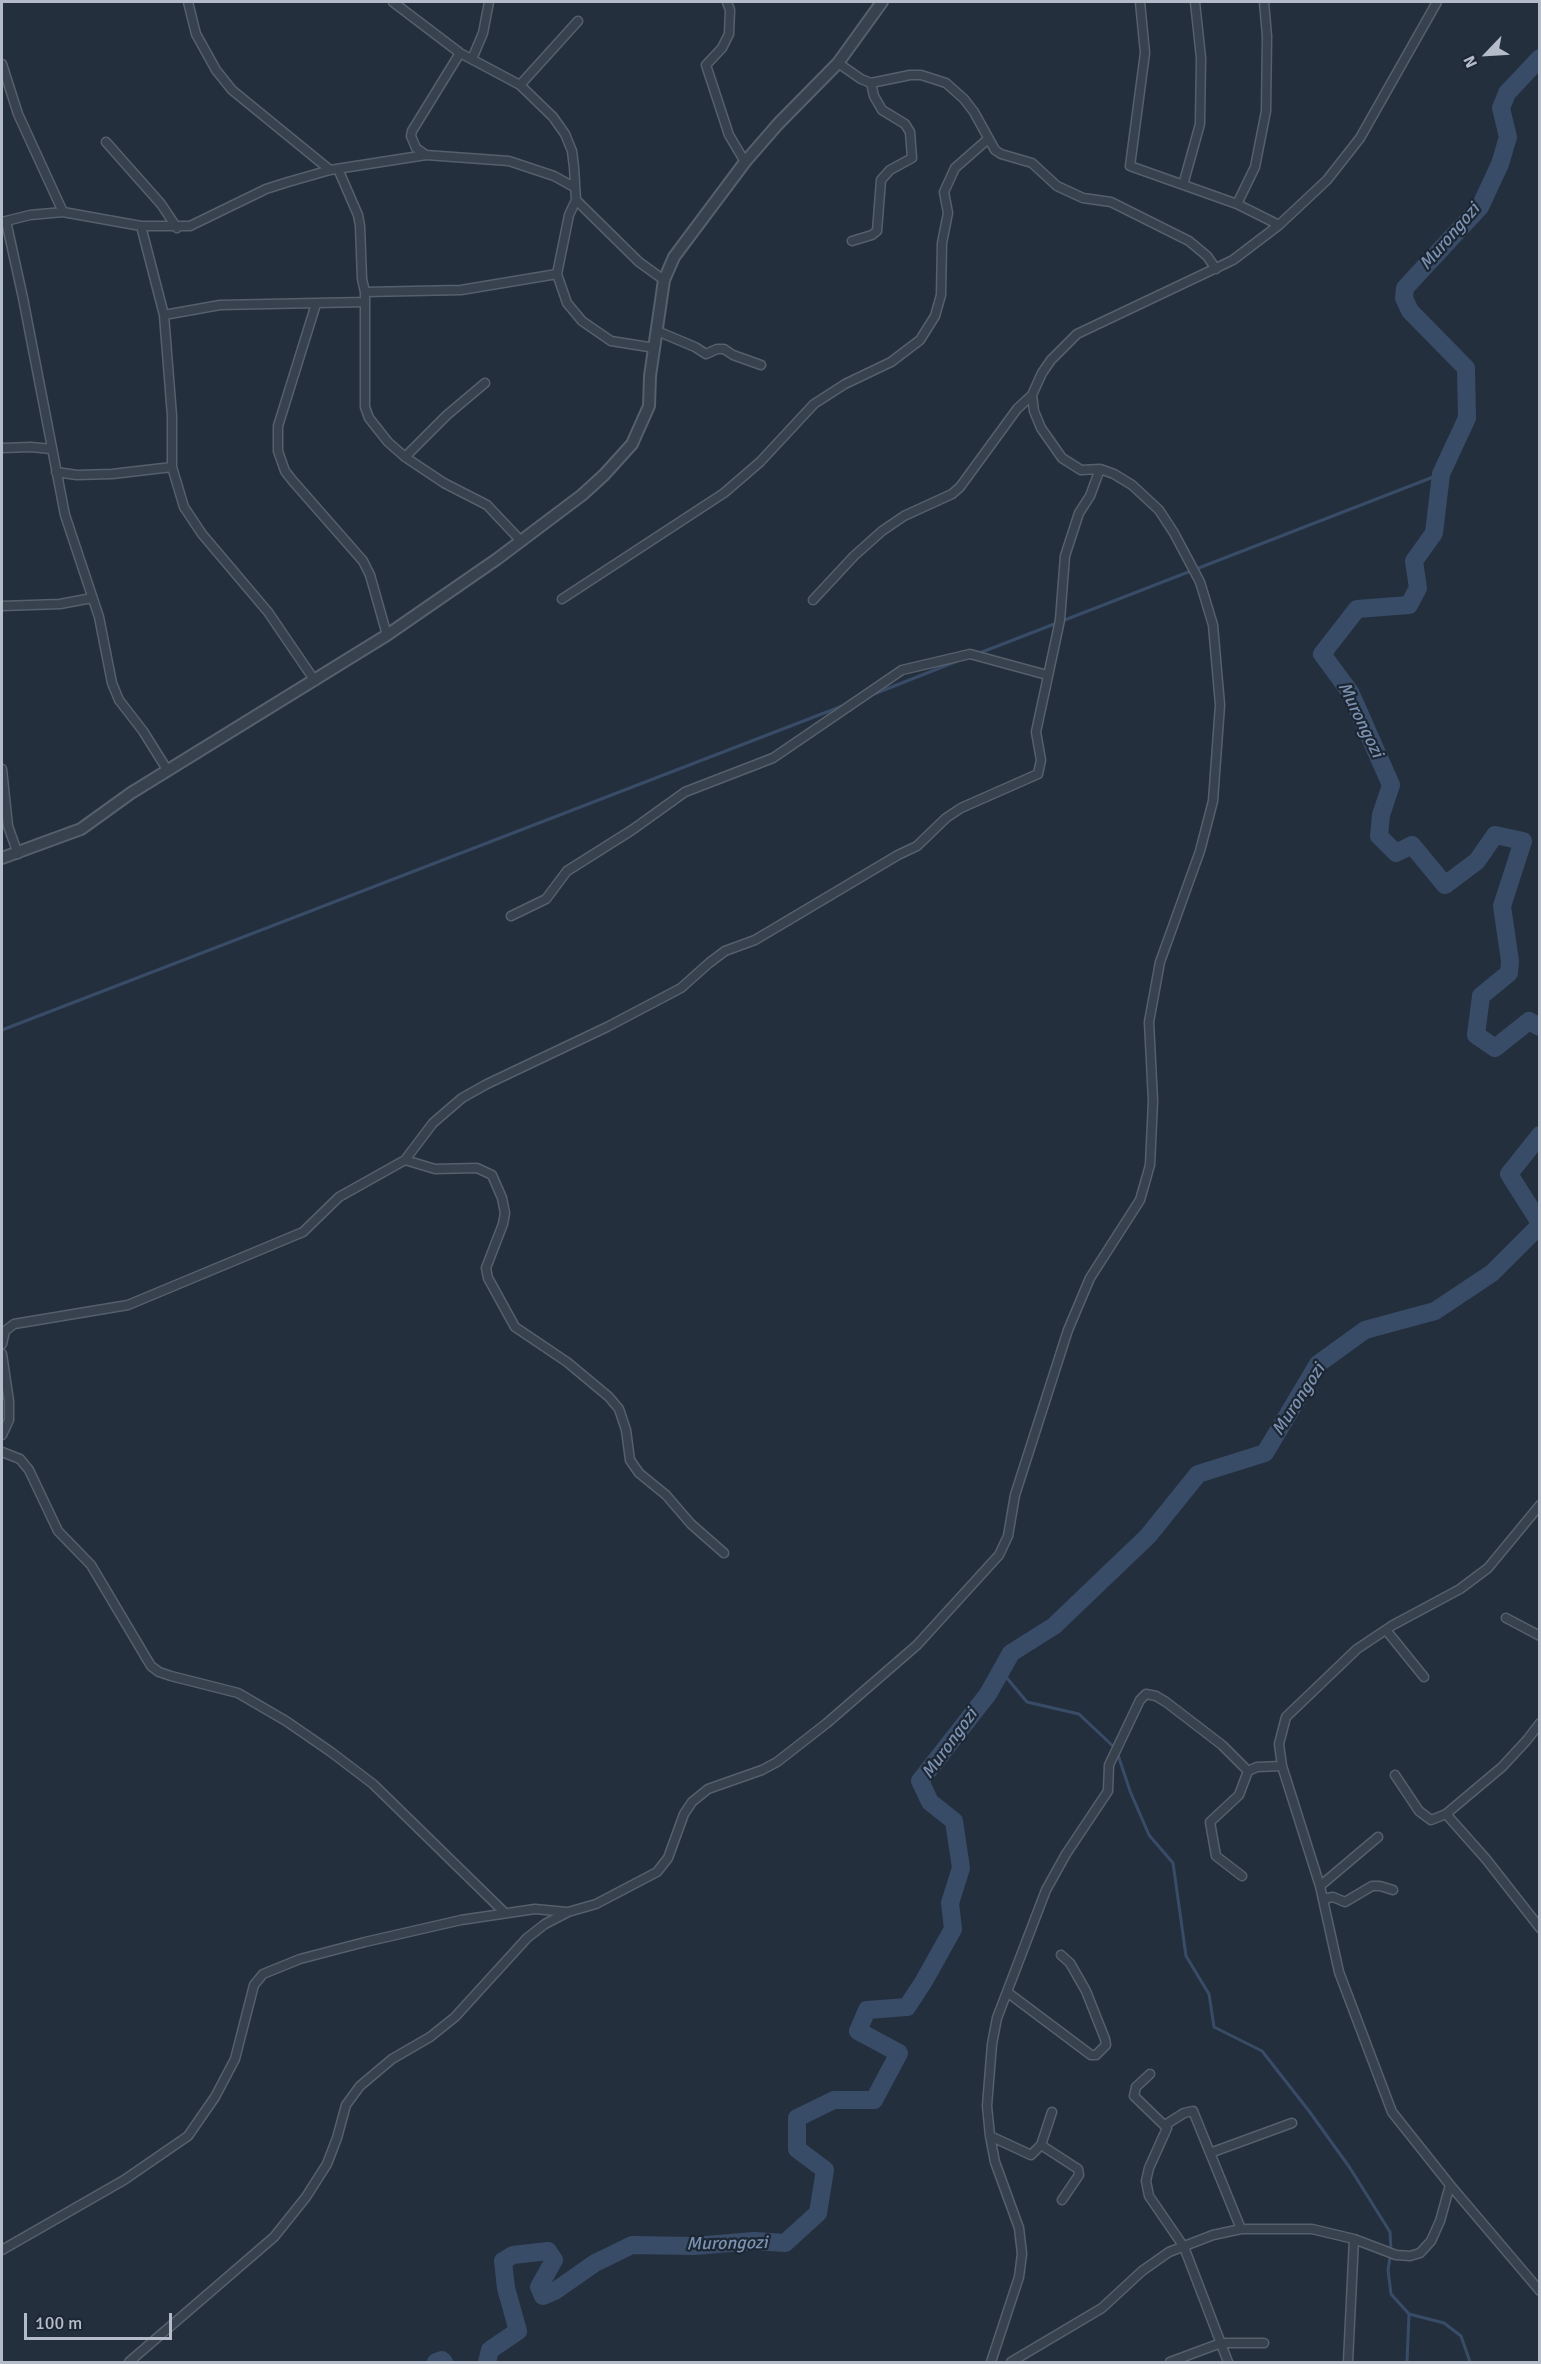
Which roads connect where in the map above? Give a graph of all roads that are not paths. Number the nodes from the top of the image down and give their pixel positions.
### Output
1 (188, 2) edge
2 (393, 2) edge
3 (489, 2) edge
4 (727, 2) edge
5 (882, 2) edge
6 (1140, 2) edge
7 (1195, 2) edge
8 (1264, 2) edge
9 (1437, 2) edge
10 (578, 21) dead end
11 (460, 53) junction
12 (472, 59) junction
13 (838, 63) junction
14 (2, 64) edge
15 (871, 83) junction
16 (520, 85) junction
17 (988, 140) junction
18 (106, 142) dead end
19 (426, 155) junction
20 (745, 162) junction
21 (334, 169) junction
22 (1183, 185) junction
23 (574, 187) junction
24 (576, 200) junction
25 (1237, 204) junction
26 (63, 212) junction
27 (4, 222) edge
28 (1279, 225) junction
29 (141, 226) junction
30 (177, 228) junction
31 (852, 241) dead end
32 (1216, 269) junction
33 (557, 274) junction
34 (664, 280) junction
35 (364, 292) junction
36 (364, 302) junction
37 (316, 304) junction
38 (164, 315) junction
39 (657, 331) junction
40 (655, 348) junction
41 (761, 364) dead end
42 (485, 383) dead end
43 (1032, 395) junction
44 (2, 448) edge
45 (51, 449) junction
46 (405, 457) junction
47 (172, 467) junction
48 (1100, 469) junction
49 (56, 472) junction
50 (521, 541) junction
51 (92, 598) junction
52 (562, 599) dead end
53 (813, 600) dead end
54 (2, 606) edge
55 (387, 635) junction
56 (1047, 675) junction
57 (315, 681) junction
58 (2, 769) edge
59 (168, 771) junction
60 (18, 854) junction
61 (2, 858) edge
62 (511, 916) dead end
63 (405, 1160) junction
64 (2, 1344) edge
65 (2, 1354) edge
66 (2, 1435) edge
67 (2, 1452) edge
68 (1539, 1505) edge
69 (724, 1553) dead end
70 (1506, 1618) dead end
71 (1386, 1630) junction
72 (1539, 1636) edge
73 (1424, 1677) dead end
74 (1539, 1723) edge
75 (1282, 1766) junction
76 (1248, 1771) junction
77 (1395, 1775) dead end
78 (1446, 1814) junction
79 (1378, 1837) dead end
80 (1242, 1876) dead end
81 (1320, 1886) junction
82 (1393, 1890) dead end
83 (1323, 1899) junction
84 (504, 1912) junction
85 (568, 1912) junction
86 (1539, 1928) edge
87 (1061, 1955) dead end
88 (1007, 1992) junction
89 (1150, 2074) dead end
90 (1052, 2112) dead end
91 (1292, 2123) dead end
92 (1165, 2125) junction
93 (990, 2136) junction
94 (1041, 2145) junction
95 (1209, 2153) junction
96 (1450, 2185) junction
97 (1062, 2200) dead end
98 (1241, 2229) junction
99 (1354, 2239) junction
100 (1184, 2247) junction
101 (2, 2250) edge
102 (1539, 2291) edge
103 (1221, 2343) junction
104 (1264, 2343) dead end
105 (129, 2362) edge
106 (991, 2362) edge
107 (1011, 2362) edge
108 (1170, 2362) edge
109 (1228, 2362) edge
110 (1348, 2362) edge

1 - 21 street
2 - 11 street
3 - 12 street
4 - 20 street
5 - 13 street
6 - 22 street
7 - 22 street
8 - 25 street
9 - 28 street
10 - 16 street
11 - 12 street
11 - 19 street
12 - 16 street
13 - 15 street
13 - 20 street
14 - 26 street
15 - 17 street
15 - 31 street
16 - 23 street
17 - 32 street
17 - 52 street
18 - 30 street
19 - 21 street
19 - 23 street
20 - 34 street
21 - 30 street
21 - 35 street
22 - 25 street
23 - 24 street
24 - 33 street
24 - 34 street
25 - 28 street
26 - 27 street
26 - 29 street
27 - 45 street
28 - 32 street
29 - 30 street
29 - 38 street
32 - 43 street
33 - 35 street
33 - 40 street
34 - 39 street
35 - 36 street
36 - 37 street
36 - 46 street
37 - 38 street
37 - 55 street
38 - 47 street
39 - 40 street
39 - 41 street
40 - 50 street
42 - 46 street
43 - 48 street
43 - 53 street
44 - 45 street
45 - 49 street
46 - 50 street
47 - 49 street
47 - 57 street
48 - 56 street
48 - 85 street
49 - 51 street
50 - 55 street
51 - 54 street
51 - 59 street
55 - 57 street
56 - 62 street
56 - 63 street
57 - 59 street
58 - 60 street
59 - 60 street
60 - 61 street
63 - 64 street
63 - 69 street
65 - 66 street
67 - 84 street
68 - 71 street
70 - 72 street
71 - 73 street
71 - 75 street
74 - 78 street
75 - 76 street
75 - 81 street
76 - 80 street
76 - 88 street
77 - 78 street
78 - 86 street
79 - 81 street
81 - 83 street
82 - 83 street
83 - 96 street
84 - 85 street
84 - 101 street
85 - 105 street
87 - 88 street
88 - 93 street
89 - 92 street
90 - 94 street
91 - 95 street
92 - 95 street
92 - 100 street
93 - 94 street
93 - 106 street
94 - 97 street
95 - 98 street
96 - 99 street
96 - 102 street
98 - 99 street
98 - 100 street
99 - 110 street
100 - 103 street
100 - 107 street
103 - 104 street
103 - 108 street
103 - 109 street

